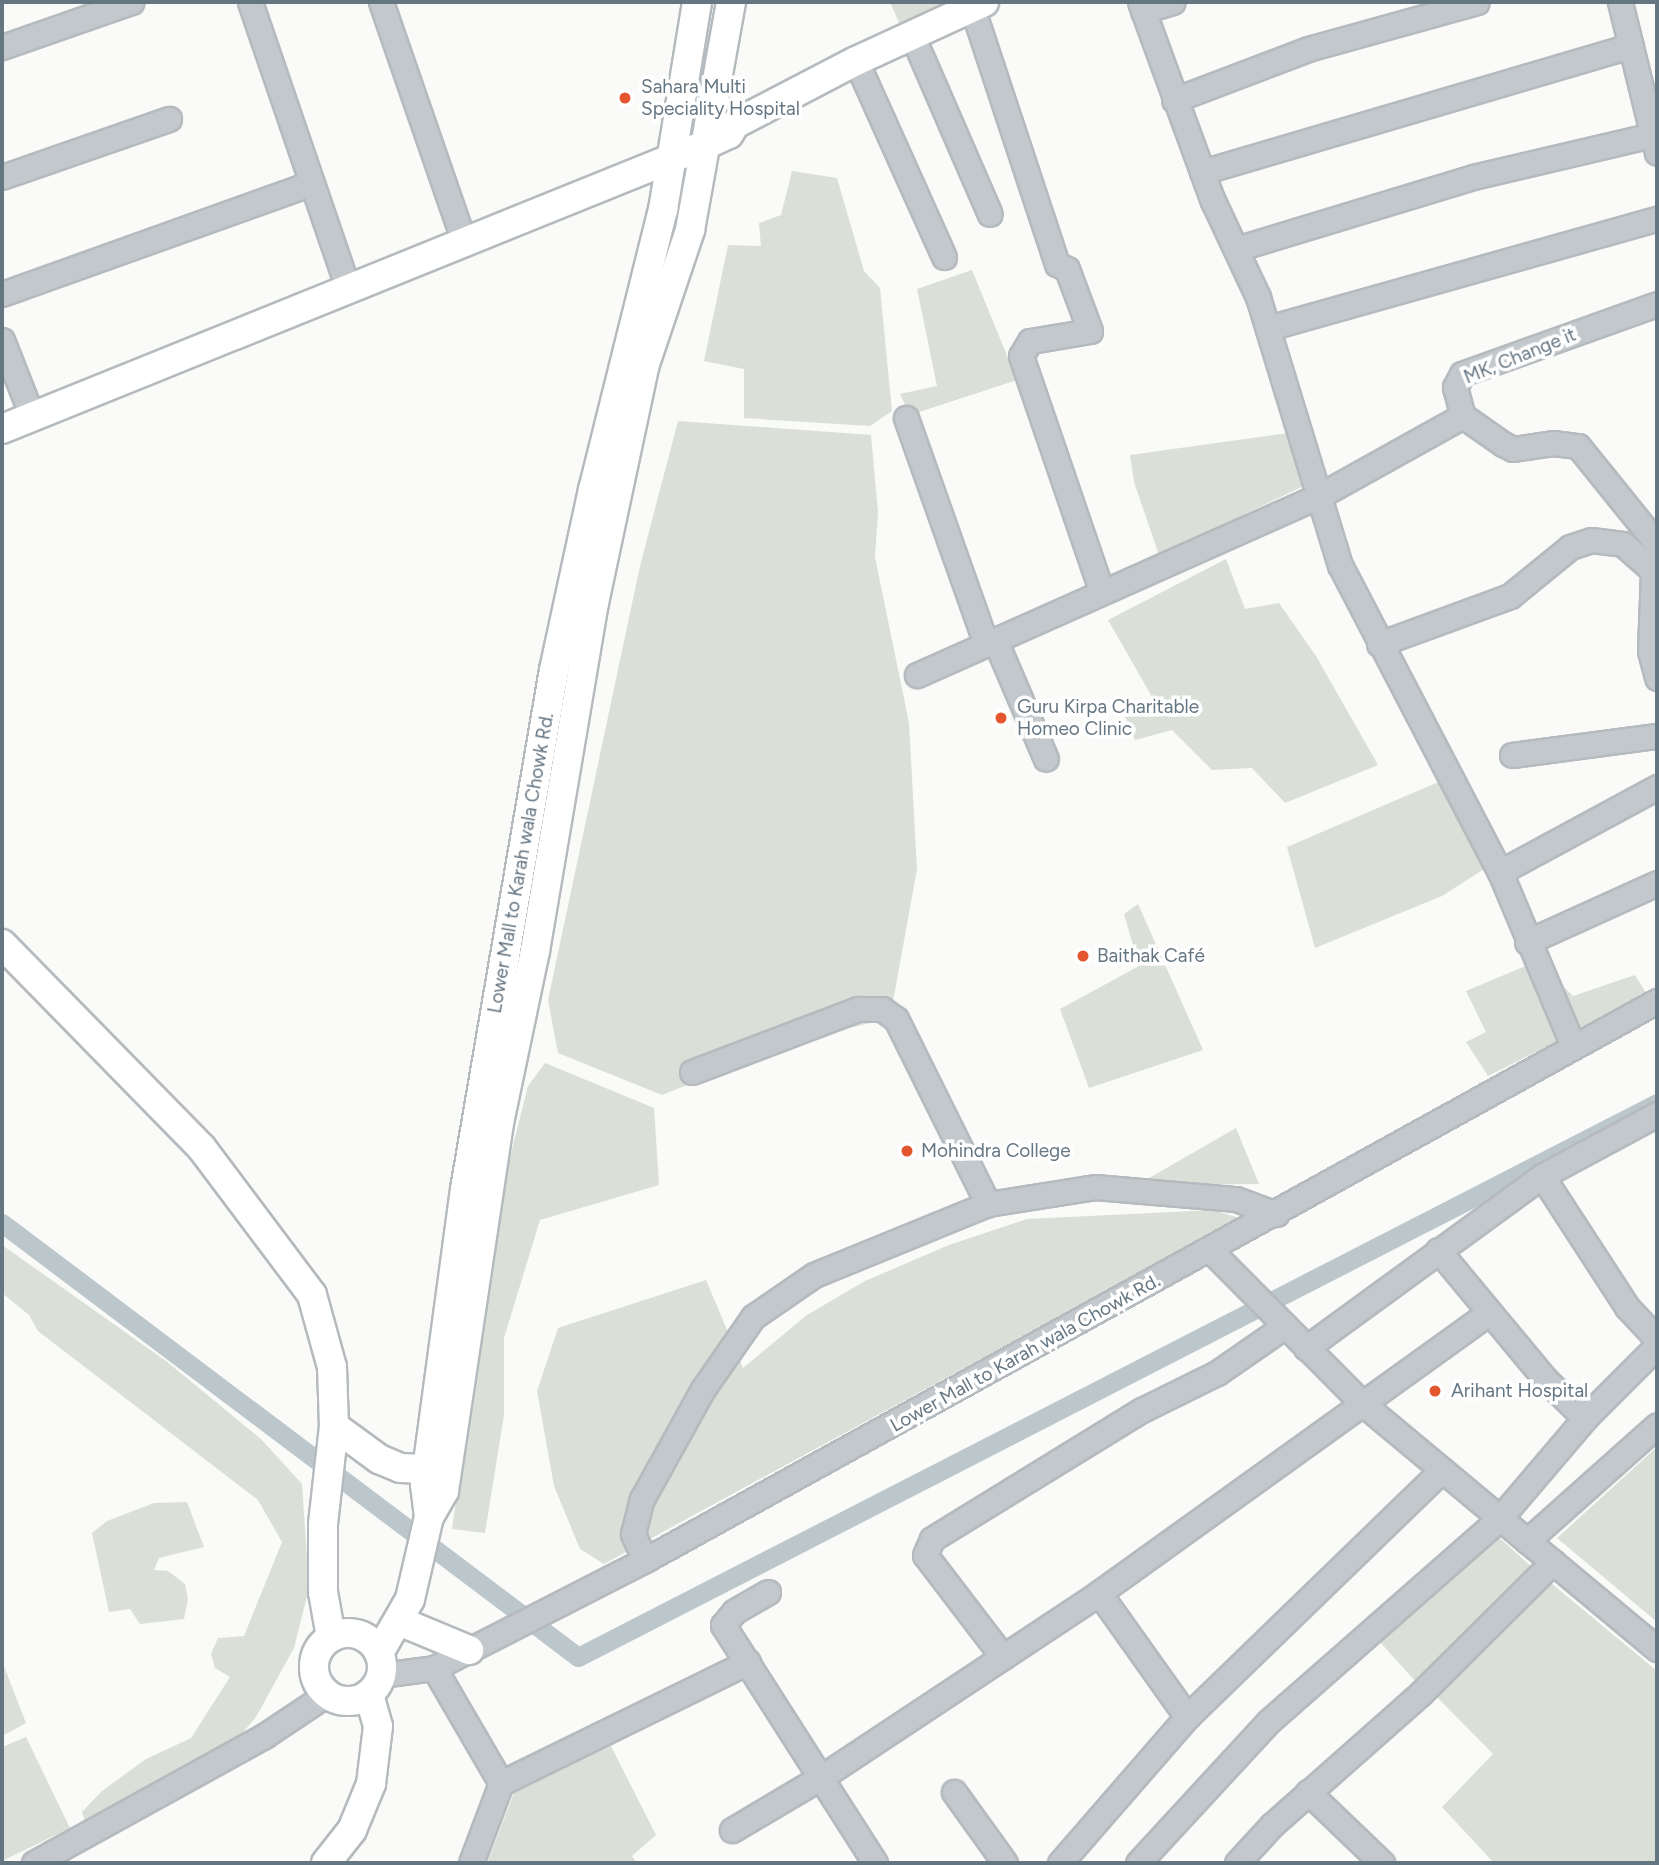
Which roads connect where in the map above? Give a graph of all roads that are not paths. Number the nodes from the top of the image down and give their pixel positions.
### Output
1 (131, 2) edge
2 (250, 2) edge
3 (381, 2) edge
4 (697, 2) edge
5 (730, 2) edge
6 (1173, 2) edge
7 (1477, 2) edge
8 (1620, 2) edge
9 (978, 5) edge
10 (1141, 7) edge
11 (912, 35) junction
12 (1631, 46) junction
13 (2, 47) edge
14 (856, 61) junction
15 (1174, 100) junction
16 (169, 119) dead end
17 (716, 131) junction
18 (1656, 141) edge
19 (673, 146) junction
20 (1202, 172) junction
21 (2, 177) edge
22 (312, 183) junction
23 (990, 214) dead end
24 (1657, 219) edge
25 (459, 227) junction
26 (1236, 249) junction
27 (944, 257) dead end
28 (346, 282) junction
29 (2, 293) edge
30 (1657, 304) edge
31 (1268, 328) junction
32 (2, 340) edge
33 (20, 410) edge
34 (1463, 416) junction
35 (906, 418) dead end
36 (2, 429) edge
37 (1319, 496) junction
38 (1657, 544) edge
39 (1655, 573) edge
40 (1101, 590) junction
41 (579, 610) junction
42 (990, 642) junction
43 (1379, 644) junction
44 (917, 675) dead end
45 (1657, 678) edge
46 (1657, 736) edge
47 (1512, 755) dead end
48 (1046, 759) dead end
49 (1657, 788) edge
50 (1500, 872) junction
51 (1657, 883) edge
52 (1527, 942) junction
53 (2, 944) edge
54 (1657, 1001) edge
55 (1573, 1046) junction
56 (692, 1072) dead end
57 (1657, 1114) edge
58 (1542, 1176) junction
59 (988, 1204) junction
60 (1276, 1214) junction
61 (1438, 1250) junction
62 (1210, 1251) junction
63 (1489, 1313) junction
64 (1278, 1319) junction
65 (1657, 1339) edge
66 (1657, 1346) edge
67 (1306, 1348) junction
68 (1363, 1404) junction
69 (1585, 1418) junction
70 (1657, 1426) edge
71 (333, 1434) junction
72 (427, 1469) junction
73 (1442, 1470) junction
74 (1500, 1518) junction
75 (428, 1521) junction
76 (1527, 1541) junction
77 (645, 1560) junction
78 (1553, 1562) junction
79 (768, 1592) dead end
80 (1099, 1593) junction
81 (399, 1621) junction
82 (331, 1637) junction
83 (1657, 1649) edge
84 (469, 1650) junction
85 (1003, 1657) junction
86 (748, 1662) junction
87 (434, 1668) junction
88 (376, 1674) junction
89 (327, 1694) junction
90 (1188, 1717) junction
91 (823, 1776) junction
92 (501, 1783) junction
93 (954, 1792) dead end
94 (1308, 1792) junction
95 (732, 1830) dead end
96 (34, 1863) edge
97 (326, 1863) edge
98 (471, 1863) edge
99 (875, 1863) edge
100 (1004, 1863) edge
101 (1060, 1863) edge
102 (1138, 1863) edge
103 (1237, 1863) edge
104 (1382, 1863) edge

1 - 13 street
2 - 22 street
3 - 25 street
4 - 19 main road, Lower Mall to Karah wala Chowk Rd.
5 - 17 main road
6 - 10 street
7 - 15 street
8 - 12 street
9 - 11 main road
9 - 40 street
10 - 15 street
11 - 14 main road
11 - 23 street
12 - 18 street
12 - 20 street
14 - 17 main road
14 - 27 street
15 - 20 street
16 - 21 street
17 - 19 main road
17 - 41 main road
18 - 26 street
19 - 25 main road
19 - 28 main road
19 - 41 main road, Lower Mall to Karah wala Chowk Rd.
20 - 26 street
22 - 28 street
22 - 29 street
24 - 31 street
25 - 28 main road
26 - 31 street
28 - 33 main road
30 - 34 street, MK, Change it
31 - 37 street
32 - 33 street
33 - 36 main road
34 - 37 street
34 - 38 street, MK, Change it
35 - 42 street
37 - 40 street
37 - 43 street
39 - 43 street
39 - 45 street
40 - 42 street
41 - 72 main road, Lower Mall to Karah wala Chowk Rd.
41 - 75 main road
42 - 44 street
42 - 48 street
43 - 50 street
46 - 47 street
49 - 50 street
50 - 52 street
51 - 52 street
52 - 55 street
53 - 71 main road
54 - 55 street, Lower Mall to Karah wala Chowk Rd.
55 - 60 street, Lower Mall to Karah wala Chowk Rd.
56 - 59 street
57 - 58 street
58 - 61 street
58 - 65 street
59 - 60 street
59 - 77 street
60 - 62 street, Lower Mall to Karah wala Chowk Rd.
61 - 63 street
61 - 67 street
62 - 64 street
62 - 77 street, Lower Mall to Karah wala Chowk Rd.
63 - 68 street
63 - 69 street
64 - 67 street
64 - 85 street
66 - 69 street
67 - 68 street
68 - 73 street
68 - 80 street
69 - 74 street
70 - 76 street
71 - 72 main road
71 - 82 main road
72 - 75 main road, Lower Mall to Karah wala Chowk Rd.
73 - 74 street
73 - 90 street
74 - 76 street
74 - 102 street
75 - 81 main road, Lower Mall to Karah wala Chowk Rd.
76 - 78 street
77 - 84 street, Lower Mall to Karah wala Chowk Rd.
78 - 83 street
78 - 94 street
79 - 86 street
80 - 85 street
80 - 90 street
81 - 84 main road
81 - 88 main road, Lower Mall to Karah wala Chowk Rd.
82 - 88 main road
82 - 89 main road
84 - 87 street, Lower Mall to Karah wala Chowk Rd.
85 - 91 street
86 - 91 street
86 - 92 street
87 - 88 street, Lower Mall to Karah wala Chowk Rd.
87 - 92 street
88 - 89 main road
88 - 97 main road
89 - 96 street
90 - 101 street
91 - 95 street
91 - 99 street
92 - 98 street
93 - 100 street
94 - 103 street
94 - 104 street

